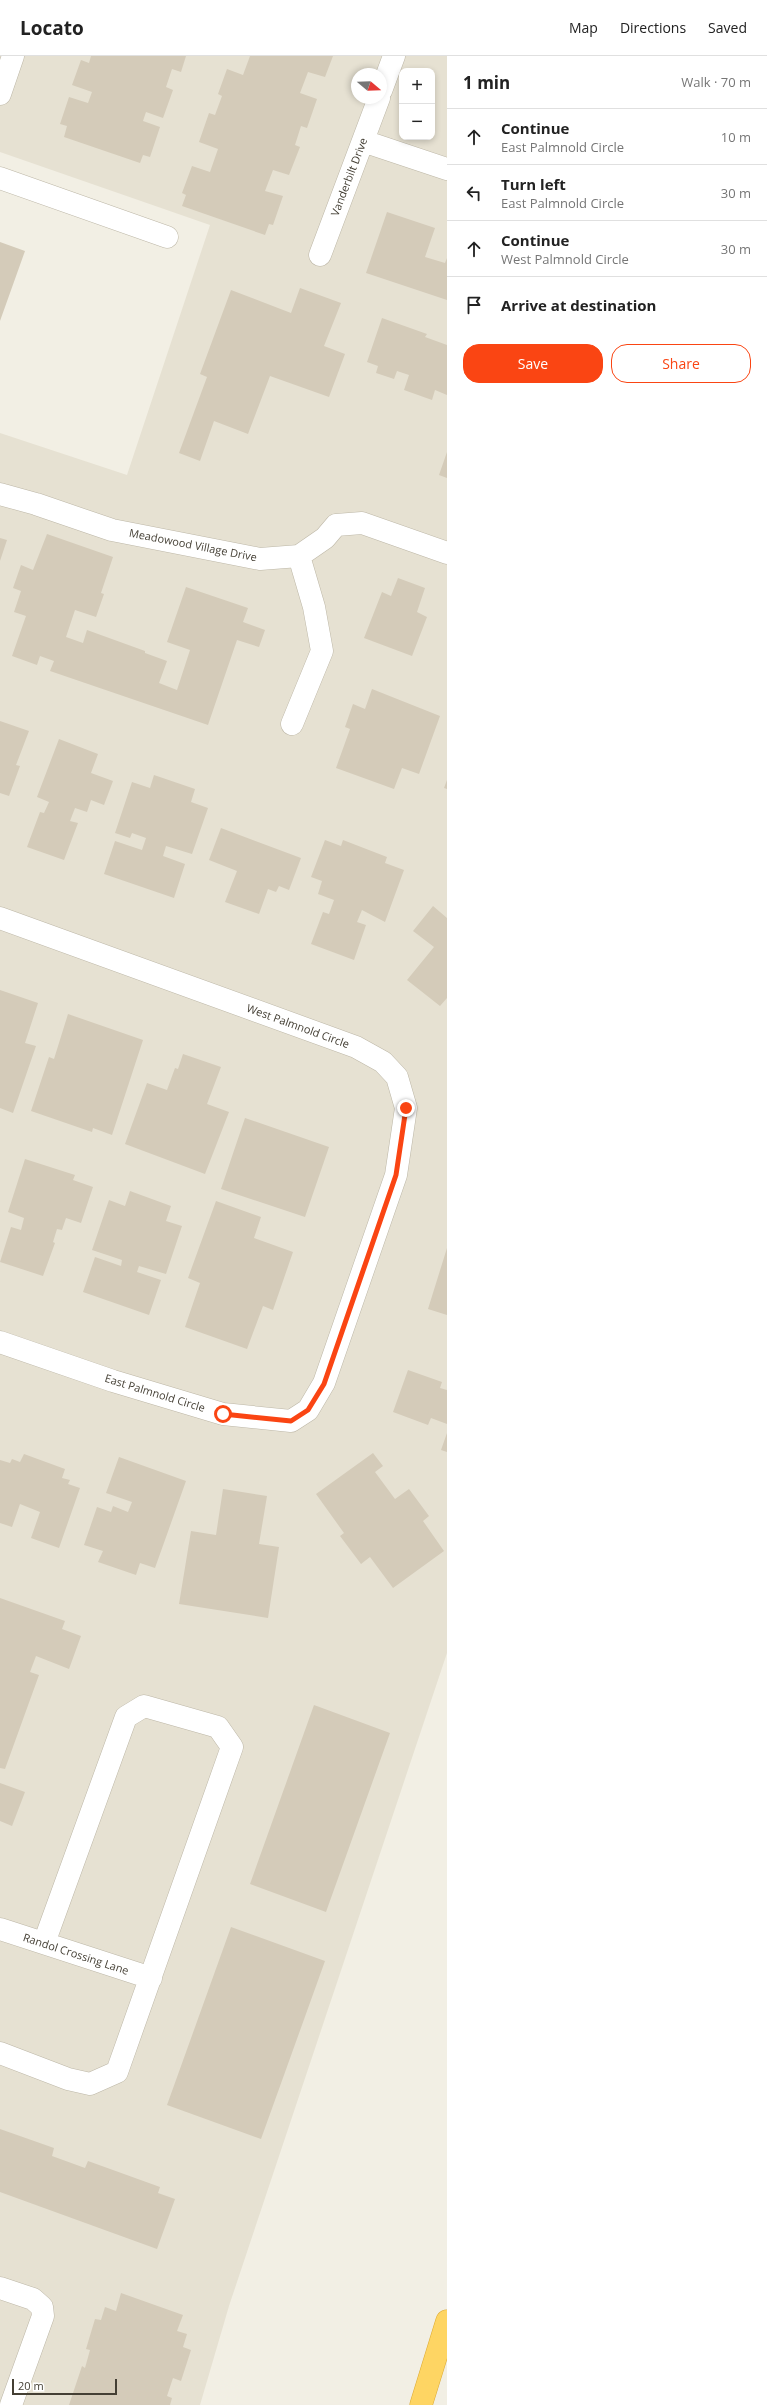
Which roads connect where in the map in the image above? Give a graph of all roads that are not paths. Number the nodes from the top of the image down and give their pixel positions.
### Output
1 (13, 56) edge
2 (394, 56) edge
3 (387, 75) edge
4 (0, 94) edge
5 (377, 104) edge
6 (363, 141) junction
7 (447, 169) edge
8 (0, 178) edge
9 (167, 237) dead end
10 (320, 255) dead end
11 (0, 494) edge
12 (447, 553) edge
13 (299, 556) junction
14 (292, 724) dead end
15 (0, 918) edge
16 (362, 1274) joint
17 (0, 1342) edge
18 (0, 1929) edge
19 (44, 1943) junction
20 (151, 1978) junction
21 (0, 2053) edge
22 (0, 2288) edge
23 (447, 2321) edge
24 (11, 2405) edge
25 (420, 2405) edge

1 - 4 street
2 - 3 street
5 - 6 street, Vanderbilt Drive
6 - 7 street
6 - 10 street, Vanderbilt Drive
8 - 9 street
11 - 13 street, Meadowood Village Drive
12 - 13 street
13 - 14 street
15 - 16 street, West Palmnold Circle
16 - 17 street, East Palmnold Circle
18 - 19 street, Randol Crossing Lane
19 - 20 street, Randol Crossing Lane
19 - 20 street
20 - 21 street
22 - 24 street
23 - 25 highway

